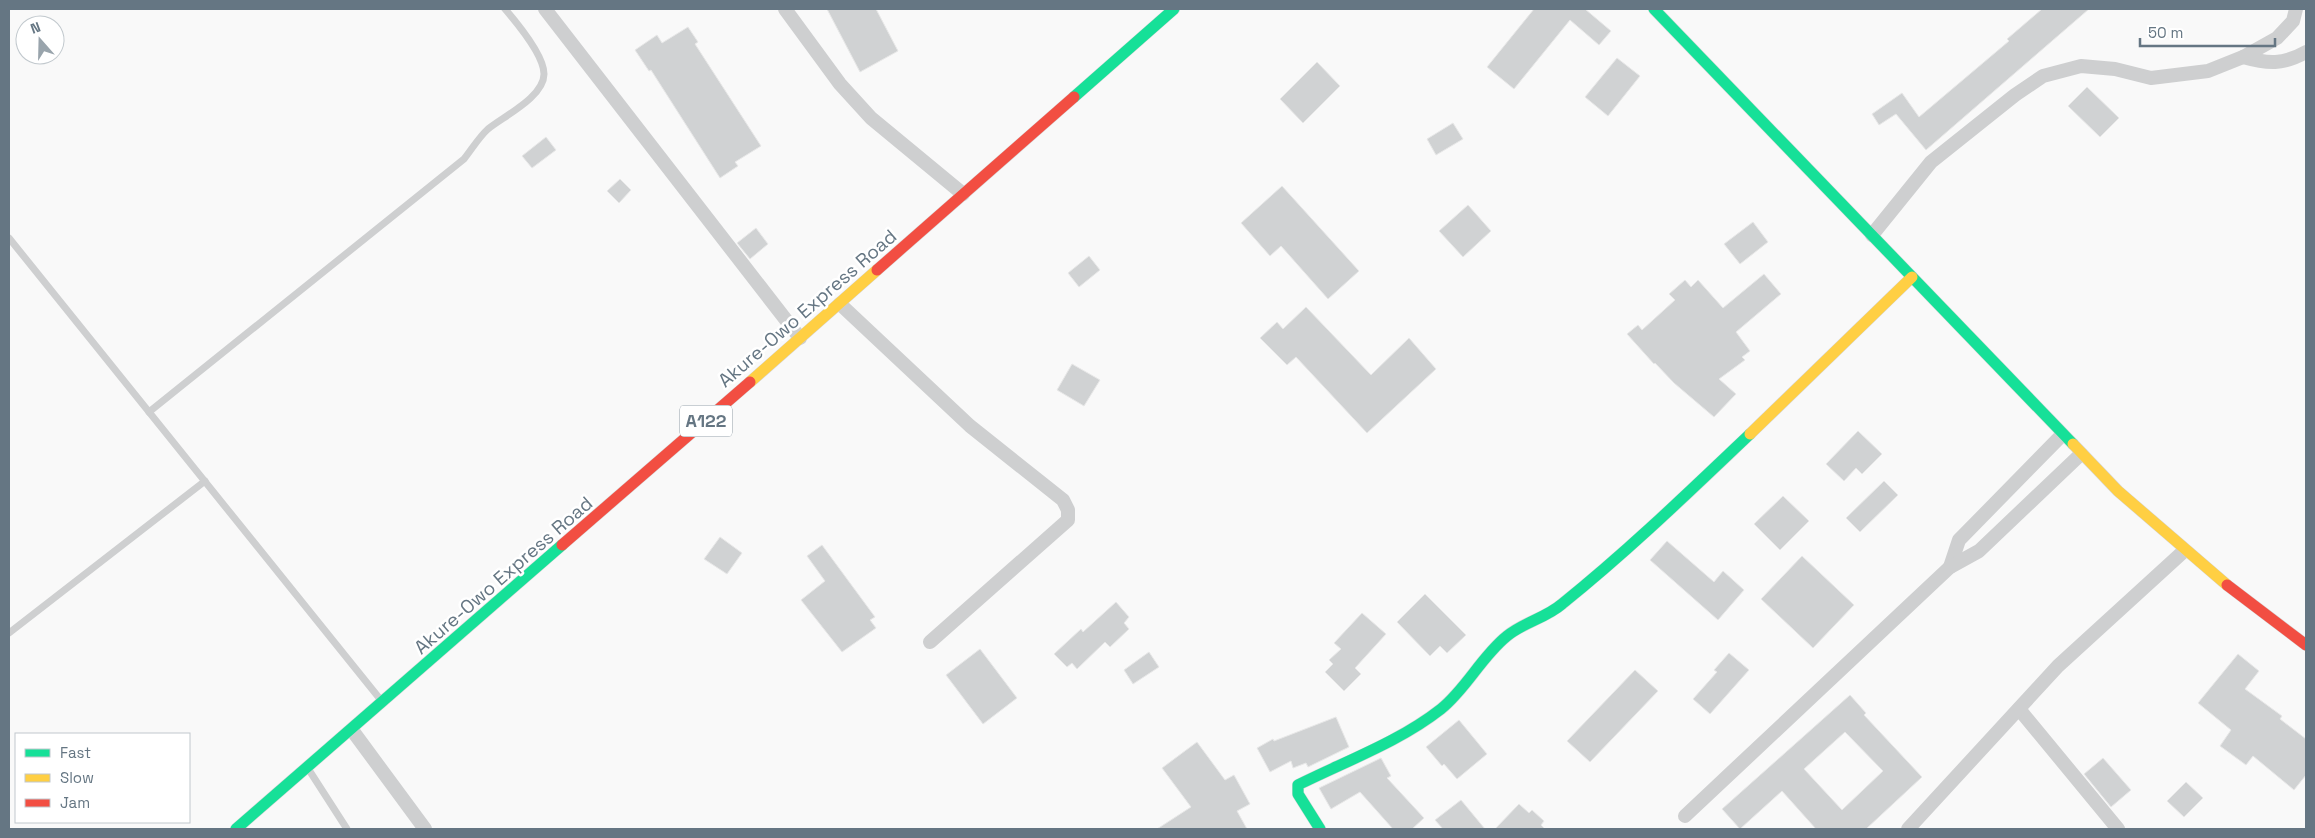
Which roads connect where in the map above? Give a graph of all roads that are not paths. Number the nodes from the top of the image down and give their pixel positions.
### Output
1 (505, 9) edge
2 (545, 9) edge
3 (785, 9) edge
4 (1174, 9) edge
5 (1654, 9) edge
6 (2296, 9) edge
7 (2306, 52) edge
8 (2243, 57) junction
9 (963, 194) junction
10 (1872, 235) junction
11 (9, 238) edge
12 (1912, 277) junction
13 (840, 304) junction
14 (800, 338) junction
15 (149, 412) junction
16 (2062, 435) junction
17 (2081, 454) junction
18 (205, 481) junction
19 (2184, 551) junction
20 (1950, 567) junction
21 (9, 633) edge
22 (930, 642) dead end
23 (2306, 645) edge
24 (383, 703) junction
25 (2019, 709) junction
26 (352, 730) junction
27 (308, 768) junction
28 (1685, 816) dead end
29 (236, 829) edge
30 (347, 829) edge
31 (424, 829) edge
32 (1320, 829) edge
33 (1908, 829) edge
34 (2118, 829) edge

1 - 15 lane
2 - 14 street
3 - 9 street
4 - 9 main road, Akure-Owo Express Road / A122
5 - 10 main road
6 - 8 street
7 - 8 street
8 - 10 street
9 - 13 main road, Akure-Owo Express Road / A122
10 - 12 main road
11 - 15 lane
12 - 16 main road
12 - 32 main road
13 - 14 main road, Akure-Owo Express Road / A122
13 - 22 street
14 - 24 main road, Akure-Owo Express Road / A122
15 - 18 lane
16 - 17 main road
16 - 20 street
17 - 19 main road
17 - 20 street
18 - 21 lane
18 - 24 lane
19 - 23 main road
19 - 25 street
20 - 28 street
24 - 26 main road, Akure-Owo Express Road / A122
25 - 33 street
25 - 34 street
26 - 27 main road, Akure-Owo Express Road / A122
26 - 31 street
27 - 29 main road, Akure-Owo Express Road / A122
27 - 30 lane

